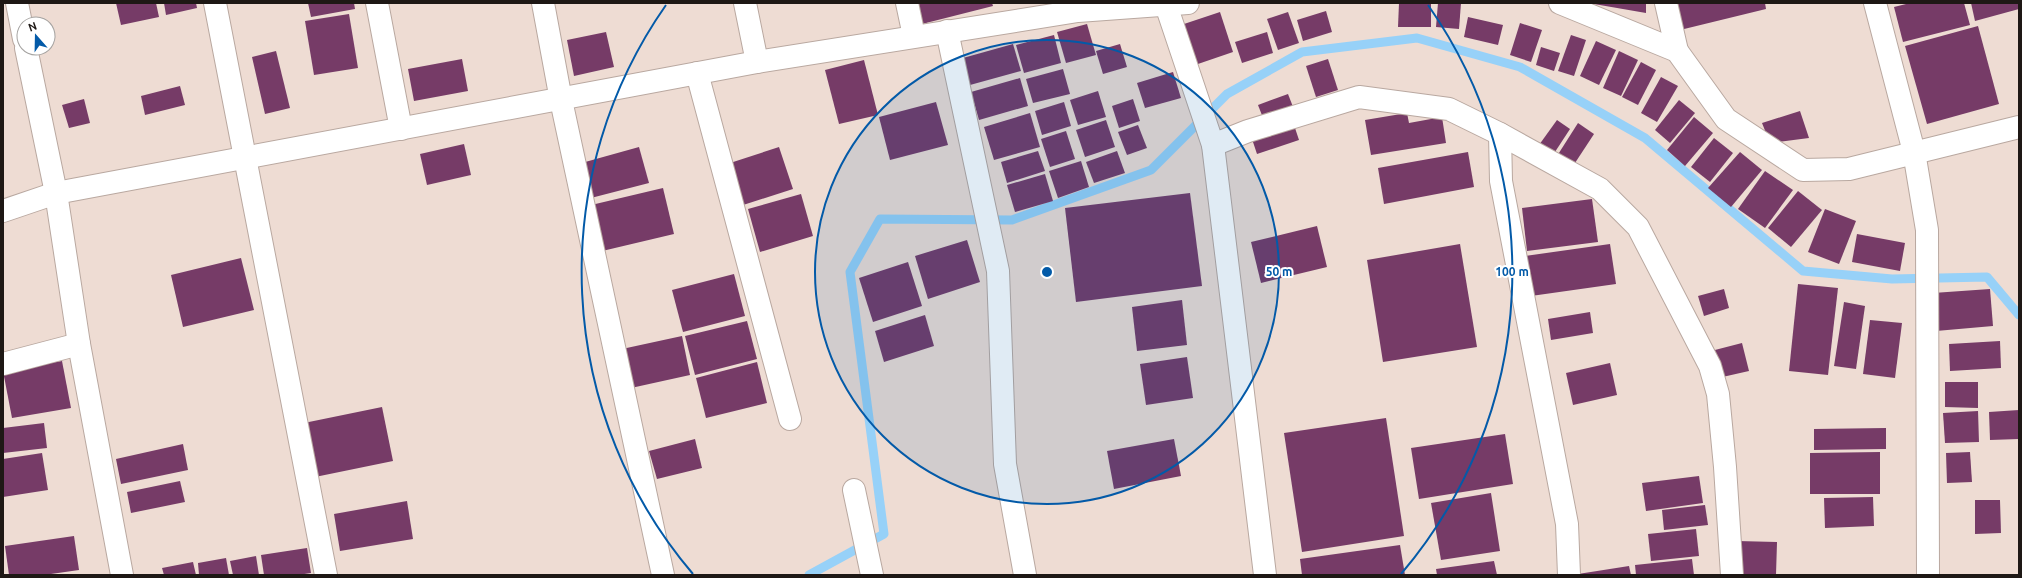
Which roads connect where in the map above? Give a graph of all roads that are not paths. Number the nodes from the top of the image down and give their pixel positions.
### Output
1 (17, 3) edge
2 (215, 3) edge
3 (377, 3) edge
4 (542, 3) edge
5 (745, 3) edge
6 (908, 3) edge
7 (1188, 3) edge
8 (1560, 3) edge
9 (1666, 3) edge
10 (1875, 3) edge
11 (1166, 5) junction
12 (1077, 7) edge
13 (18, 16) edge
14 (946, 31) junction
15 (914, 36) junction
16 (1677, 51) junction
17 (23, 56) edge
18 (757, 62) junction
19 (697, 73) junction
20 (561, 100) junction
21 (2019, 127) edge
22 (401, 128) junction
23 (1500, 134) junction
24 (1212, 142) junction
25 (1914, 152) junction
26 (246, 158) junction
27 (56, 194) junction
28 (3, 211) edge
29 (79, 344) junction
30 (3, 364) edge
31 (790, 419) dead end
32 (854, 490) dead end
33 (871, 570) edge
34 (122, 575) edge
35 (326, 575) edge
36 (664, 575) edge
37 (1025, 575) edge
38 (1265, 575) edge
39 (1569, 575) edge
40 (1732, 575) edge
41 (1928, 575) edge

1 - 13 street
2 - 26 street
3 - 22 street
4 - 20 street
5 - 18 street
6 - 15 street
7 - 11 street
8 - 16 street
9 - 16 street
10 - 25 street
11 - 12 street
11 - 24 street
12 - 14 street
14 - 15 street
14 - 37 street
15 - 18 street
16 - 25 street
17 - 27 street
18 - 19 street
19 - 20 street
19 - 31 street
20 - 22 street
20 - 36 street
21 - 25 street
22 - 26 street
23 - 24 street
23 - 39 street
23 - 40 street
24 - 38 street
25 - 41 street
26 - 27 street
26 - 35 street
27 - 28 street
27 - 29 street
29 - 30 street
29 - 34 street
32 - 33 street

